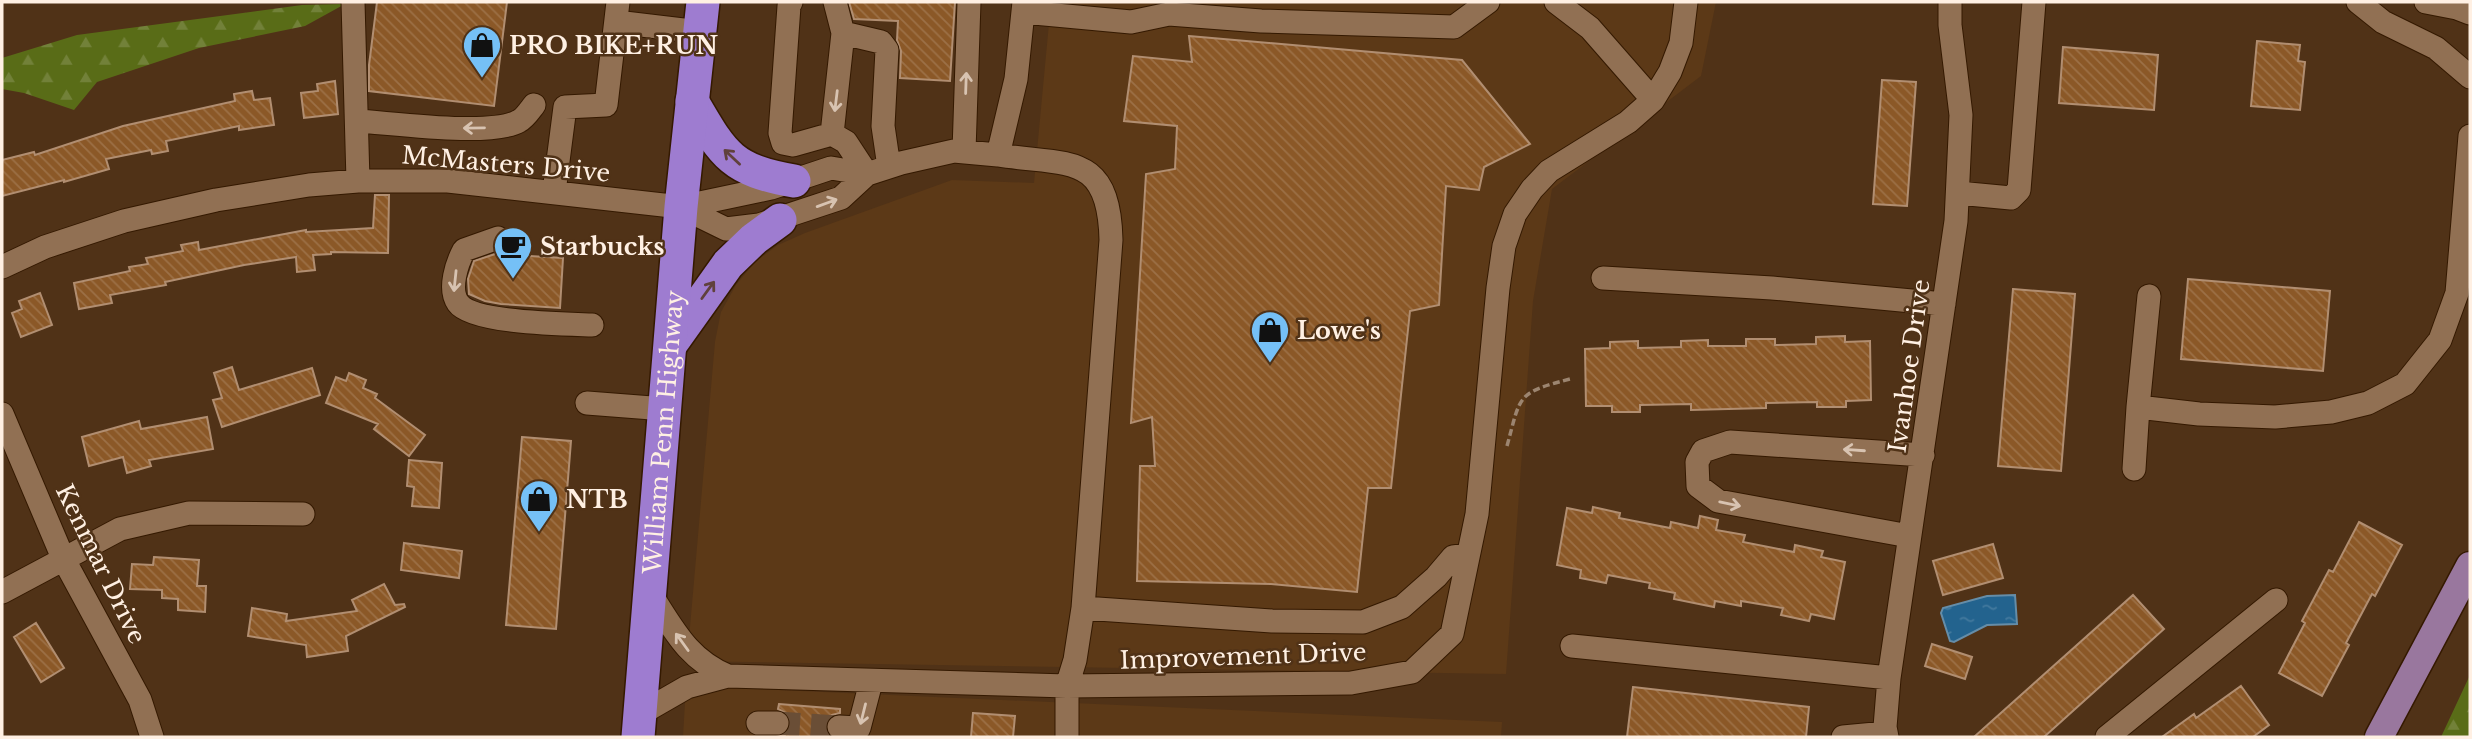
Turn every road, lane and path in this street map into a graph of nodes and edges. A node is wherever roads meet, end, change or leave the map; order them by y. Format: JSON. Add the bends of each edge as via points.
{"nodes":[{"id":1,"x":353,"y":2,"type":"edge"},
{"id":2,"x":791,"y":2,"type":"edge"},
{"id":3,"x":835,"y":2,"type":"edge"},
{"id":4,"x":969,"y":2,"type":"edge"},
{"id":5,"x":1488,"y":2,"type":"edge"},
{"id":6,"x":1556,"y":2,"type":"edge"},
{"id":7,"x":1686,"y":2,"type":"edge"},
{"id":8,"x":1950,"y":2,"type":"edge"},
{"id":9,"x":2034,"y":2,"type":"edge"},
{"id":10,"x":2358,"y":2,"type":"edge"},
{"id":11,"x":2426,"y":2,"type":"edge"},
{"id":12,"x":1023,"y":7,"type":"edge"},
{"id":13,"x":617,"y":12,"type":"edge"},
{"id":14,"x":2470,"y":13,"type":"edge"},
{"id":15,"x":701,"y":17,"type":"edge"},
{"id":16,"x":843,"y":33,"type":"junction"},
{"id":17,"x":2470,"y":77,"type":"edge"},
{"id":18,"x":1653,"y":100,"type":"junction"},
{"id":19,"x":692,"y":101,"type":"junction"},
{"id":20,"x":534,"y":105,"type":"dead end"},
{"id":21,"x":357,"y":121,"type":"junction"},
{"id":22,"x":832,"y":134,"type":"junction"},
{"id":23,"x":2470,"y":136,"type":"edge"},
{"id":24,"x":964,"y":151,"type":"junction"},
{"id":25,"x":998,"y":155,"type":"junction"},
{"id":26,"x":878,"y":170,"type":"junction"},
{"id":27,"x":358,"y":181,"type":"junction"},
{"id":28,"x":794,"y":181,"type":"junction"},
{"id":29,"x":554,"y":192,"type":"junction"},
{"id":30,"x":1958,"y":194,"type":"junction"},
{"id":31,"x":681,"y":206,"type":"junction"},
{"id":32,"x":780,"y":220,"type":"junction"},
{"id":33,"x":498,"y":238,"type":"dead end"},
{"id":34,"x":2,"y":267,"type":"edge"},
{"id":35,"x":1603,"y":278,"type":"dead end"},
{"id":36,"x":2464,"y":293,"type":"edge"},
{"id":37,"x":2149,"y":296,"type":"dead end"},
{"id":38,"x":1944,"y":304,"type":"junction"},
{"id":39,"x":592,"y":326,"type":"dead end"},
{"id":40,"x":670,"y":346,"type":"junction"},
{"id":41,"x":1570,"y":379,"type":"dead end"},
{"id":42,"x":587,"y":404,"type":"dead end"},
{"id":43,"x":2138,"y":407,"type":"junction"},
{"id":44,"x":664,"y":409,"type":"junction"},
{"id":45,"x":2,"y":414,"type":"edge"},
{"id":46,"x":1505,"y":451,"type":"dead end"},
{"id":47,"x":1923,"y":455,"type":"junction"},
{"id":48,"x":2134,"y":470,"type":"dead end"},
{"id":49,"x":303,"y":514,"type":"dead end"},
{"id":50,"x":1909,"y":536,"type":"junction"},
{"id":51,"x":1468,"y":555,"type":"junction"},
{"id":52,"x":64,"y":558,"type":"junction"},
{"id":53,"x":2470,"y":566,"type":"edge"},
{"id":54,"x":2,"y":592,"type":"edge"},
{"id":55,"x":650,"y":593,"type":"junction"},
{"id":56,"x":2276,"y":600,"type":"dead end"},
{"id":57,"x":1083,"y":608,"type":"junction"},
{"id":58,"x":1572,"y":646,"type":"dead end"},
{"id":59,"x":728,"y":676,"type":"junction"},
{"id":60,"x":1889,"y":678,"type":"junction"},
{"id":61,"x":871,"y":682,"type":"junction"},
{"id":62,"x":1067,"y":686,"type":"junction"},
{"id":63,"x":639,"y":726,"type":"edge"},
{"id":64,"x":839,"y":727,"type":"tunnel mouth"},
{"id":65,"x":1887,"y":735,"type":"edge"},
{"id":66,"x":152,"y":737,"type":"edge"},
{"id":67,"x":1067,"y":737,"type":"edge"},
{"id":68,"x":1843,"y":737,"type":"edge"},
{"id":69,"x":2107,"y":737,"type":"edge"},
{"id":70,"x":2379,"y":737,"type":"edge"}],
"edges":[{"from":1,"to":21,"type":"street"},
{"from":2,"to":22,"type":"street","via":[[782,143],[793,145]]},
{"from":3,"to":16,"type":"street"},
{"from":24,"to":4,"type":"street","one_way":true},
{"from":5,"to":12,"type":"street","via":[[1454,27],[1261,22],[1169,14],[1131,22]]},
{"from":6,"to":18,"type":"street","via":[[1590,28]]},
{"from":7,"to":18,"type":"street","name":"Improvement Drive","via":[[1681,43]]},
{"from":8,"to":30,"type":"street","name":"Ivanhoe Drive","via":[[1961,116]]},
{"from":9,"to":30,"type":"street","via":[[2019,190],[2011,198]]},
{"from":10,"to":17,"type":"street","via":[[2382,22],[2436,48]]},
{"from":11,"to":14,"type":"street"},
{"from":12,"to":25,"type":"street","via":[[1016,79]]},
{"from":13,"to":15,"type":"street"},
{"from":13,"to":29,"type":"street","via":[[606,105],[565,107]]},
{"from":15,"to":19,"type":"highway","name":"William Penn Highway"},
{"from":16,"to":22,"type":"street","one_way":true},
{"from":16,"to":26,"type":"street","via":[[881,42],[887,50]]},
{"from":18,"to":51,"type":"street","name":"Improvement Drive","via":[[1549,171],[1515,214],[1504,246],[1498,288]]},
{"from":28,"to":19,"type":"highway","one_way":true,"via":[[757,174],[737,163],[718,143]]},
{"from":19,"to":31,"type":"highway","name":"William Penn Highway"},
{"from":20,"to":21,"type":"street","one_way":true,"via":[[519,121],[494,127]]},
{"from":21,"to":27,"type":"street"},
{"from":22,"to":26,"type":"street"},
{"from":23,"to":36,"type":"street"},
{"from":24,"to":25,"type":"street"},
{"from":24,"to":26,"type":"street","via":[[942,152]]},
{"from":25,"to":57,"type":"street","via":[[1067,163],[1086,170],[1102,190],[1110,218]]},
{"from":26,"to":28,"type":"street","via":[[831,168]]},
{"from":32,"to":26,"type":"street","one_way":true,"via":[[841,198]]},
{"from":27,"to":29,"type":"street","name":"McMasters Drive","via":[[448,181]]},
{"from":27,"to":34,"type":"street","name":"McMasters Drive","via":[[262,191],[168,210],[83,234]]},
{"from":28,"to":31,"type":"street"},
{"from":29,"to":31,"type":"street","name":"McMasters Drive"},
{"from":30,"to":38,"type":"street","name":"Ivanhoe Drive"},
{"from":31,"to":32,"type":"street","via":[[726,229]]},
{"from":31,"to":40,"type":"highway","name":"William Penn Highway"},
{"from":40,"to":32,"type":"highway","one_way":true,"via":[[728,264]]},
{"from":33,"to":39,"type":"street","one_way":true,"via":[[464,250],[457,263],[454,293],[458,303],[468,311],[494,318]]},
{"from":35,"to":38,"type":"street"},
{"from":36,"to":43,"type":"street","via":[[2440,340],[2404,384],[2368,403],[2275,417]]},
{"from":37,"to":43,"type":"street"},
{"from":38,"to":47,"type":"street","name":"Ivanhoe Drive"},
{"from":40,"to":44,"type":"highway","name":"William Penn Highway"},
{"from":41,"to":46,"type":"path","via":[[1537,387],[1520,400]]},
{"from":42,"to":44,"type":"street"},
{"from":43,"to":48,"type":"street"},
{"from":44,"to":55,"type":"highway","name":"William Penn Highway"},
{"from":45,"to":52,"type":"street","name":"Kenmar Drive"},
{"from":47,"to":50,"type":"street","name":"Ivanhoe Drive"},
{"from":47,"to":50,"type":"street","one_way":true,"via":[[1730,442],[1703,451],[1697,463],[1698,486],[1718,501]]},
{"from":49,"to":52,"type":"street","via":[[189,513],[120,529]]},
{"from":50,"to":60,"type":"street","name":"Ivanhoe Drive"},
{"from":51,"to":57,"type":"street","via":[[1452,557],[1402,607],[1363,622],[1272,621]]},
{"from":51,"to":62,"type":"street","name":"Improvement Drive","via":[[1452,634],[1412,672],[1351,683]]},
{"from":52,"to":54,"type":"street"},
{"from":52,"to":66,"type":"street","name":"Kenmar Drive","via":[[140,700]]},
{"from":53,"to":70,"type":"main road"},
{"from":59,"to":55,"type":"street","one_way":true,"via":[[688,651]]},
{"from":55,"to":63,"type":"highway","name":"William Penn Highway"},
{"from":56,"to":69,"type":"street"},
{"from":57,"to":62,"type":"street"},
{"from":58,"to":60,"type":"street"},
{"from":59,"to":61,"type":"street","name":"Improvement Drive"},
{"from":59,"to":63,"type":"street","via":[[687,687]]},
{"from":60,"to":65,"type":"street","name":"Ivanhoe Drive"},
{"from":61,"to":62,"type":"street","name":"Improvement Drive"},
{"from":61,"to":64,"type":"street","one_way":true,"via":[[859,727]]},
{"from":62,"to":67,"type":"street"},
{"from":65,"to":68,"type":"street"}]}
